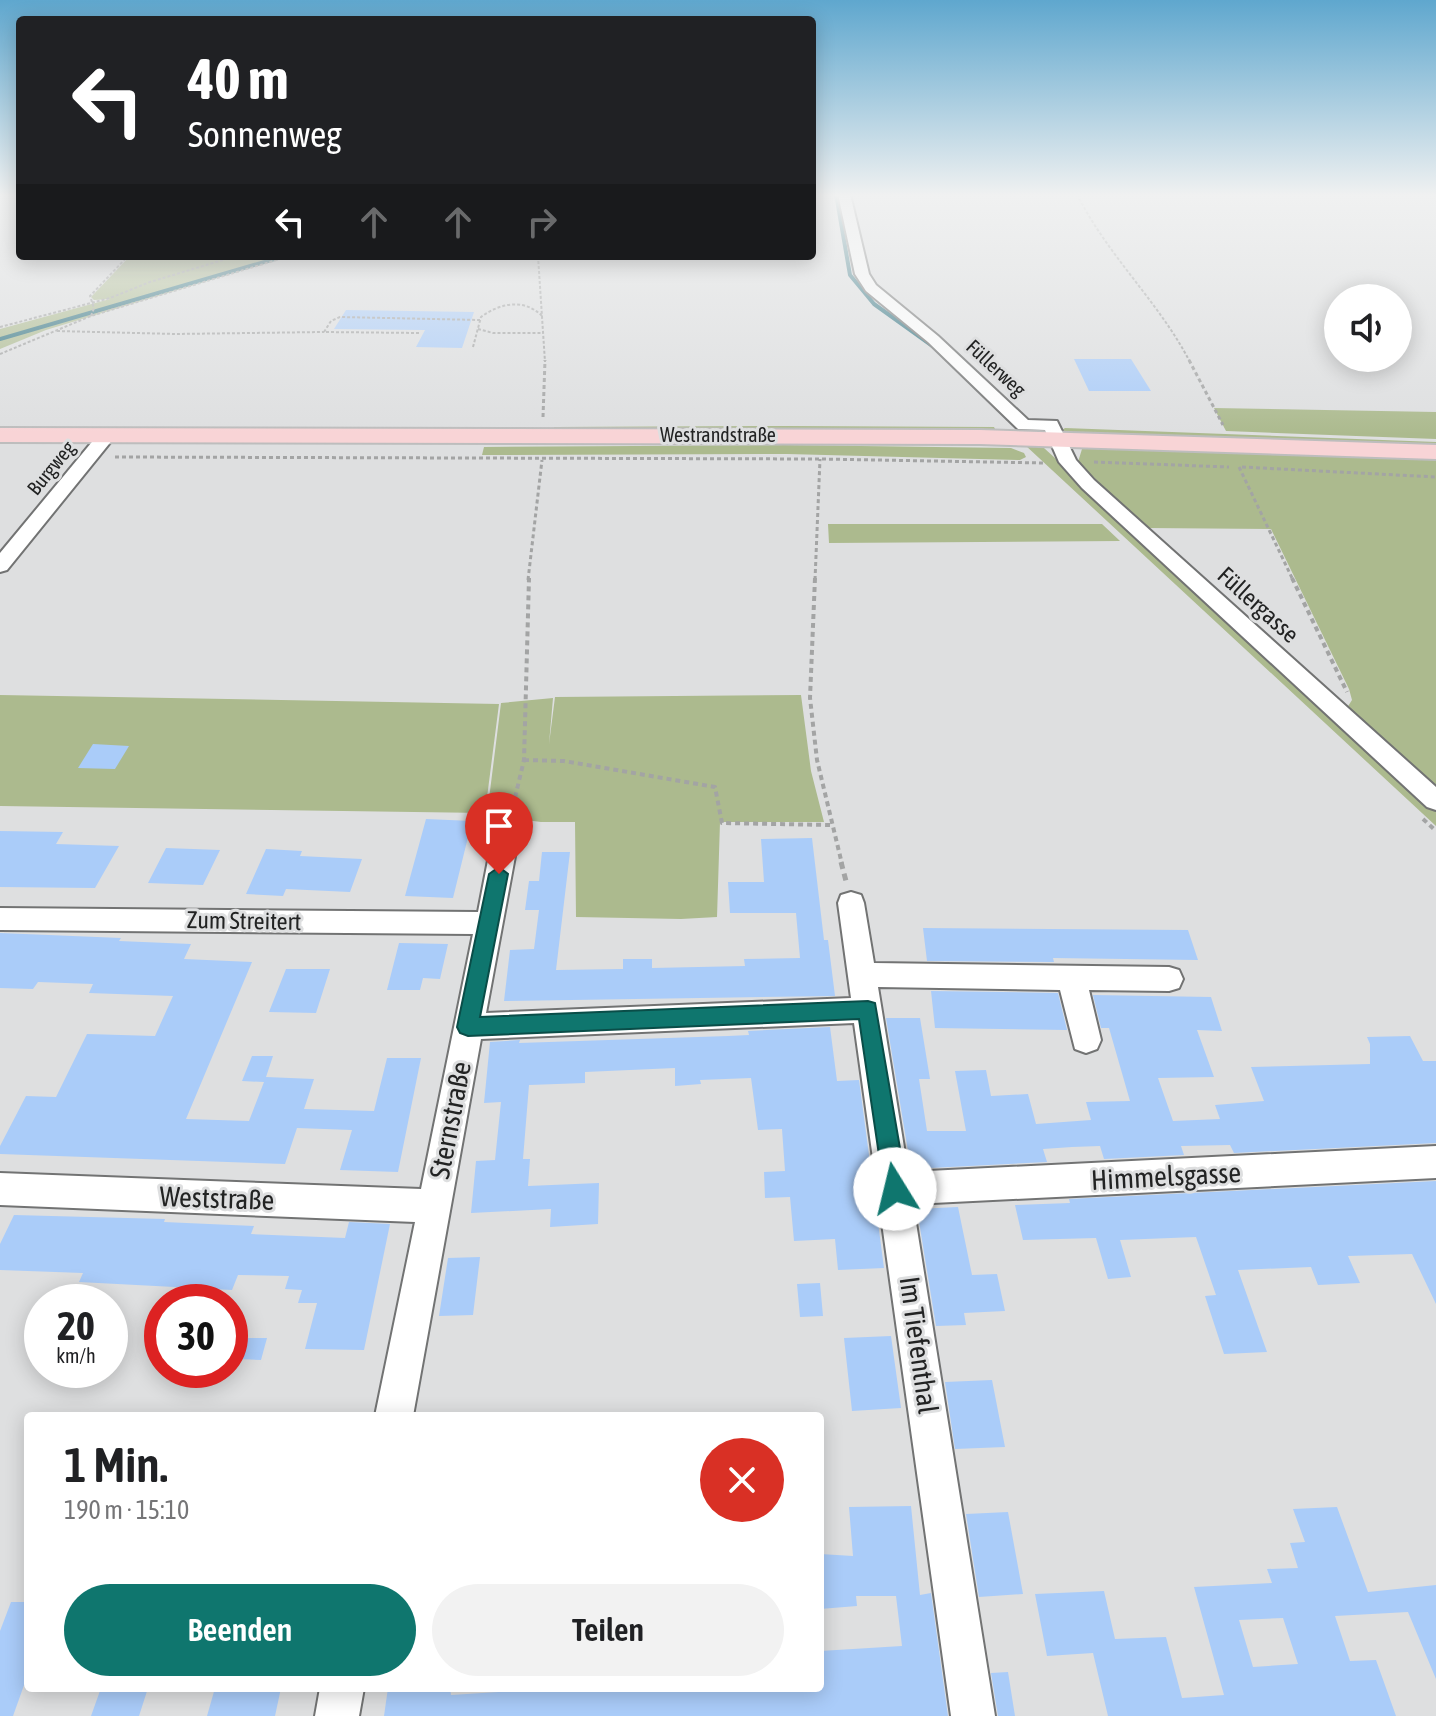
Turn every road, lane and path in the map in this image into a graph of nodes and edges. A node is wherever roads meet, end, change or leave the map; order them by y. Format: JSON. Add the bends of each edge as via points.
{"nodes":[{"id":1,"x":111,"y":274,"type":"edge"},
{"id":2,"x":179,"y":274,"type":"edge"},
{"id":3,"x":229,"y":274,"type":"edge"},
{"id":4,"x":539,"y":274,"type":"edge"},
{"id":5,"x":862,"y":274,"type":"edge"},
{"id":6,"x":1130,"y":274,"type":"edge"},
{"id":7,"x":92,"y":302,"type":"junction"},
{"id":8,"x":92,"y":315,"type":"junction"},
{"id":9,"x":543,"y":318,"type":"junction"},
{"id":10,"x":480,"y":320,"type":"junction"},
{"id":11,"x":0,"y":327,"type":"edge"},
{"id":12,"x":478,"y":329,"type":"junction"},
{"id":13,"x":54,"y":331,"type":"junction"},
{"id":14,"x":324,"y":332,"type":"junction"},
{"id":15,"x":419,"y":333,"type":"dead end"},
{"id":16,"x":544,"y":333,"type":"junction"},
{"id":17,"x":473,"y":347,"type":"dead end"},
{"id":18,"x":0,"y":354,"type":"edge"},
{"id":19,"x":541,"y":431,"type":"junction"},
{"id":20,"x":1226,"y":431,"type":"dead end"},
{"id":21,"x":0,"y":435,"type":"edge"},
{"id":22,"x":107,"y":435,"type":"junction"},
{"id":23,"x":1058,"y":438,"type":"junction"},
{"id":24,"x":1436,"y":452,"type":"edge"},
{"id":25,"x":88,"y":457,"type":"junction"},
{"id":26,"x":820,"y":459,"type":"junction"},
{"id":27,"x":542,"y":460,"type":"junction"},
{"id":28,"x":1068,"y":462,"type":"junction"},
{"id":29,"x":1239,"y":467,"type":"junction"},
{"id":30,"x":1436,"y":477,"type":"edge"},
{"id":31,"x":0,"y":566,"type":"edge"},
{"id":32,"x":1333,"y":707,"type":"junction"},
{"id":33,"x":524,"y":760,"type":"junction"},
{"id":34,"x":1436,"y":801,"type":"edge"},
{"id":35,"x":508,"y":824,"type":"joint"},
{"id":36,"x":830,"y":825,"type":"junction"},
{"id":37,"x":851,"y":903,"type":"joint"},
{"id":38,"x":0,"y":919,"type":"edge"},
{"id":39,"x":489,"y":923,"type":"junction"},
{"id":40,"x":1071,"y":977,"type":"junction"},
{"id":41,"x":1169,"y":979,"type":"dead end"},
{"id":42,"x":865,"y":992,"type":"junction"},
{"id":43,"x":468,"y":1027,"type":"junction"},
{"id":44,"x":1086,"y":1040,"type":"dead end"},
{"id":45,"x":1436,"y":1162,"type":"edge"},
{"id":46,"x":0,"y":1189,"type":"edge"},
{"id":47,"x":895,"y":1189,"type":"junction"},
{"id":48,"x":434,"y":1206,"type":"junction"},
{"id":49,"x":395,"y":1412,"type":"edge"},
{"id":50,"x":341,"y":1692,"type":"edge"},
{"id":51,"x":337,"y":1716,"type":"edge"},
{"id":52,"x":973,"y":1716,"type":"edge"}],
"edges":[{"from":1,"to":7,"type":"path","via":[[90,296]]},
{"from":2,"to":7,"type":"path"},
{"from":3,"to":8,"type":"path"},
{"from":4,"to":9,"type":"path"},
{"from":5,"to":23,"type":"street","name":"Füllerweg","via":[[871,288],[1024,425],[1051,425]]},
{"from":6,"to":20,"type":"path","via":[[1176,335]]},
{"from":7,"to":8,"type":"path"},
{"from":7,"to":11,"type":"path"},
{"from":8,"to":13,"type":"path"},
{"from":9,"to":10,"type":"path","via":[[529,306],[503,305]]},
{"from":9,"to":16,"type":"path"},
{"from":10,"to":12,"type":"path"},
{"from":10,"to":14,"type":"path","via":[[340,317]]},
{"from":12,"to":16,"type":"path"},
{"from":12,"to":17,"type":"path"},
{"from":13,"to":14,"type":"path"},
{"from":13,"to":18,"type":"path"},
{"from":14,"to":15,"type":"path"},
{"from":16,"to":19,"type":"path"},
{"from":19,"to":22,"type":"main road","name":"Westrandstraße"},
{"from":19,"to":23,"type":"main road","name":"Westrandstraße"},
{"from":21,"to":22,"type":"main road","name":"Westrandstraße"},
{"from":22,"to":25,"type":"street","name":"Burgweg"},
{"from":23,"to":24,"type":"main road","name":"Westrandstraße"},
{"from":23,"to":28,"type":"street","name":"Füllergasse"},
{"from":25,"to":27,"type":"path"},
{"from":25,"to":31,"type":"street","name":"Burgweg"},
{"from":26,"to":27,"type":"path"},
{"from":26,"to":28,"type":"path"},
{"from":26,"to":36,"type":"path","via":[[810,698]]},
{"from":27,"to":33,"type":"path","via":[[529,560]]},
{"from":28,"to":29,"type":"path"},
{"from":28,"to":32,"type":"street","name":"Füllergasse"},
{"from":29,"to":30,"type":"path"},
{"from":29,"to":32,"type":"path","via":[[1347,688],[1347,698]]},
{"from":32,"to":34,"type":"street","name":"Füllergasse"},
{"from":33,"to":35,"type":"path"},
{"from":33,"to":36,"type":"path","via":[[564,761],[715,787],[722,823]]},
{"from":35,"to":39,"type":"street","name":"Sternstraße"},
{"from":36,"to":37,"type":"path"},
{"from":37,"to":42,"type":"street","name":"Im Tiefenthal"},
{"from":38,"to":39,"type":"street","name":"Zum Streitert"},
{"from":39,"to":43,"type":"street","name":"Sternstraße"},
{"from":40,"to":41,"type":"street"},
{"from":40,"to":42,"type":"street"},
{"from":40,"to":44,"type":"street"},
{"from":42,"to":43,"type":"street"},
{"from":42,"to":47,"type":"street","name":"Im Tiefenthal"},
{"from":43,"to":48,"type":"street","name":"Sternstraße"},
{"from":45,"to":47,"type":"street","name":"Himmelsgasse"},
{"from":46,"to":48,"type":"street","name":"Weststraße"},
{"from":47,"to":52,"type":"street","name":"Im Tiefenthal"},
{"from":48,"to":49,"type":"street","name":"Sternstraße"},
{"from":50,"to":51,"type":"street"}]}
